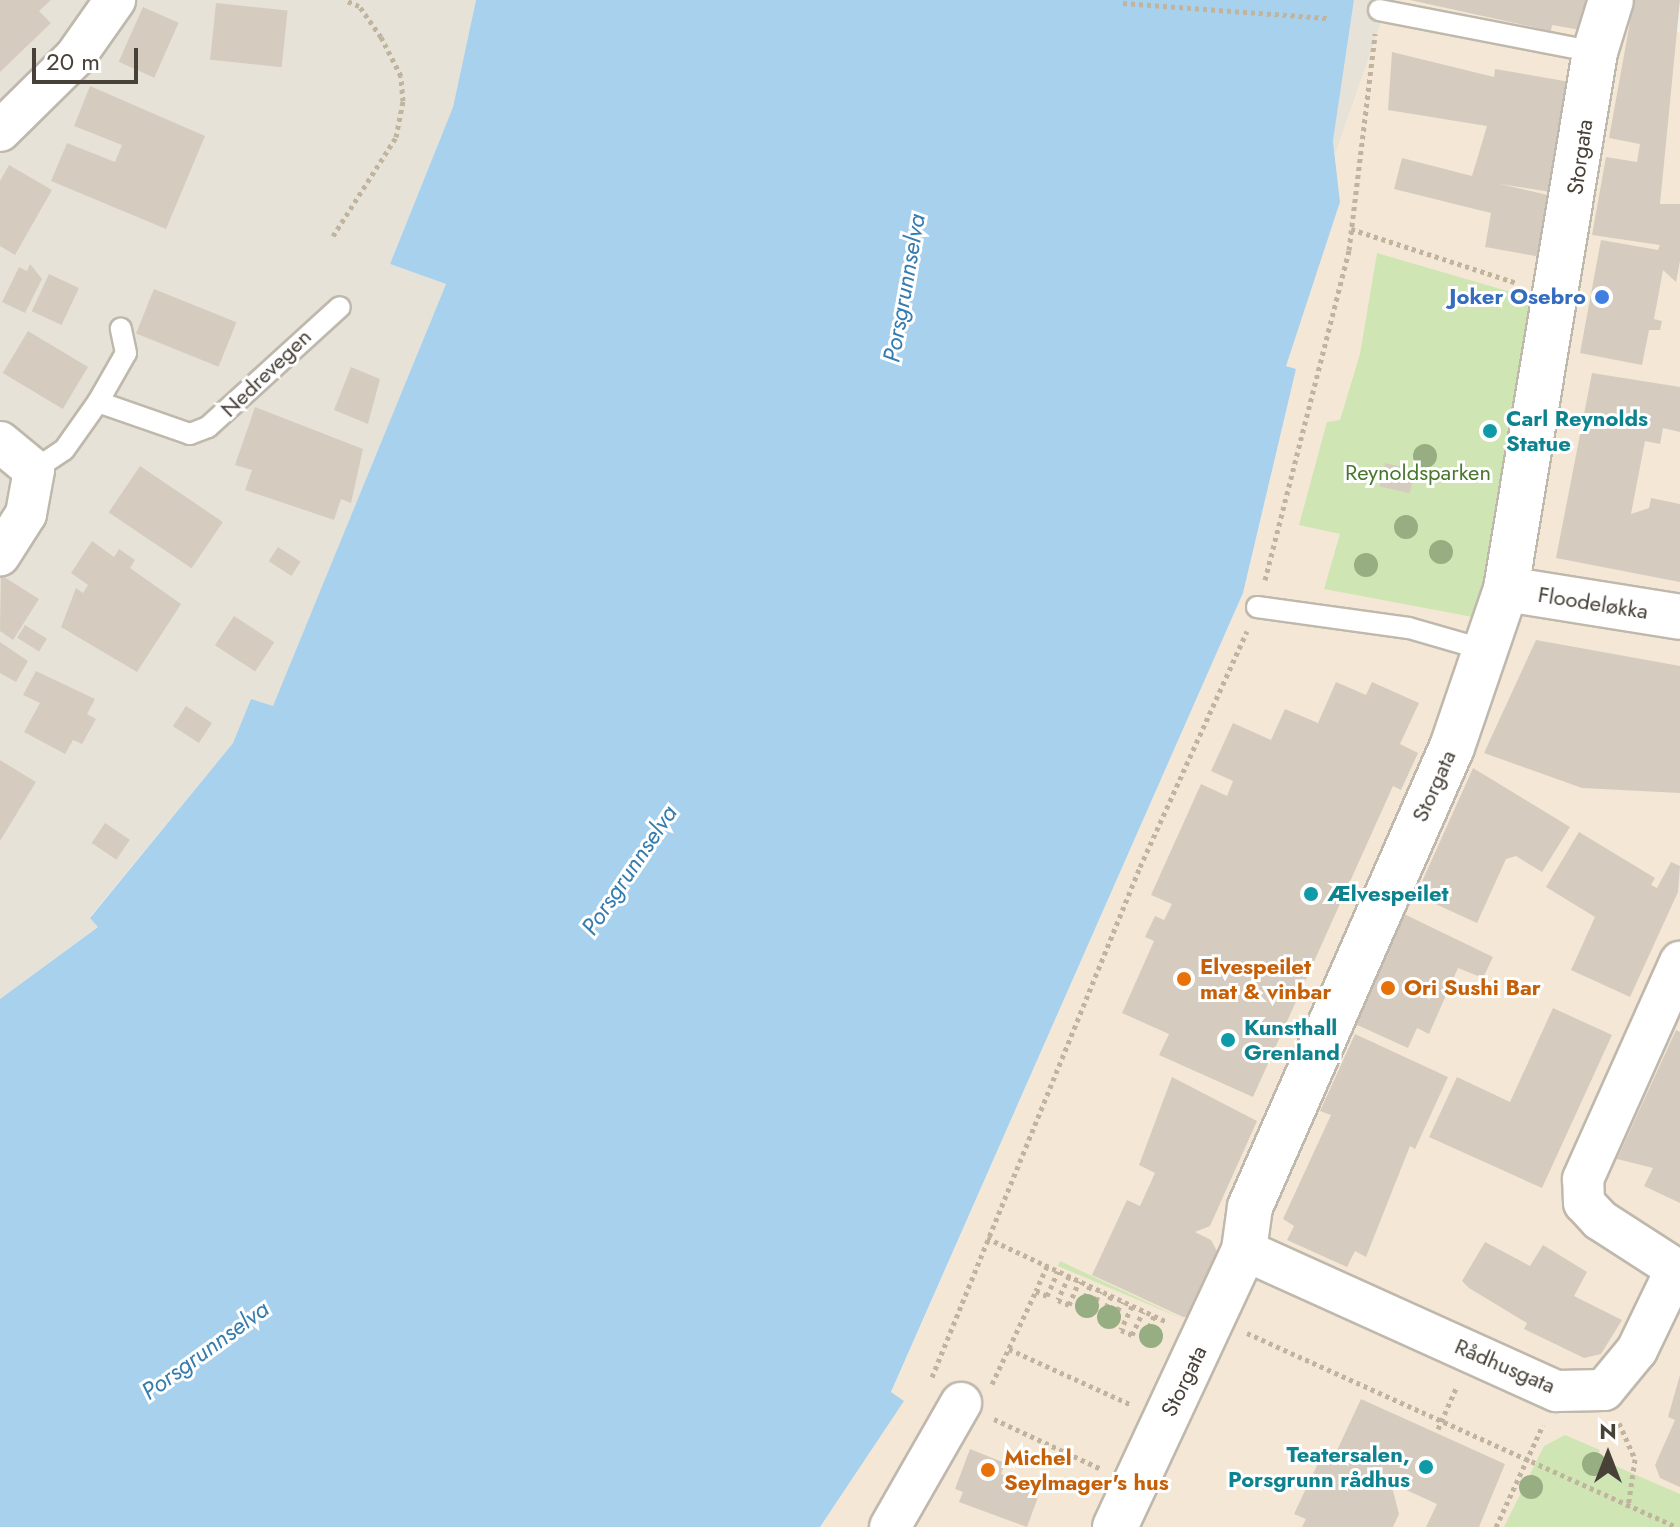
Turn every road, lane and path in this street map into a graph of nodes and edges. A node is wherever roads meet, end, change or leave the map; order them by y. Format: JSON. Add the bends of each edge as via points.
{"nodes":[{"id":1,"x":115,"y":0,"type":"edge"},
{"id":2,"x":345,"y":0,"type":"edge"},
{"id":3,"x":1611,"y":0,"type":"edge"},
{"id":4,"x":1123,"y":3,"type":"dead end"},
{"id":5,"x":1379,"y":10,"type":"joint"},
{"id":6,"x":1329,"y":18,"type":"dead end"},
{"id":7,"x":1595,"y":52,"type":"junction"},
{"id":8,"x":0,"y":131,"type":"edge"},
{"id":9,"x":1351,"y":229,"type":"junction"},
{"id":10,"x":333,"y":236,"type":"dead end"},
{"id":11,"x":1560,"y":297,"type":"junction"},
{"id":12,"x":340,"y":307,"type":"dead end"},
{"id":13,"x":121,"y":329,"type":"dead end"},
{"id":14,"x":98,"y":402,"type":"junction"},
{"id":15,"x":0,"y":442,"type":"edge"},
{"id":16,"x":34,"y":470,"type":"junction"},
{"id":17,"x":0,"y":555,"type":"edge"},
{"id":18,"x":1506,"y":589,"type":"junction"},
{"id":19,"x":1257,"y":607,"type":"junction"},
{"id":20,"x":1680,"y":617,"type":"edge"},
{"id":21,"x":1485,"y":650,"type":"junction"},
{"id":22,"x":1680,"y":962,"type":"edge"},
{"id":23,"x":987,"y":1238,"type":"junction"},
{"id":24,"x":1244,"y":1250,"type":"junction"},
{"id":25,"x":1047,"y":1266,"type":"junction"},
{"id":26,"x":1678,"y":1269,"type":"edge"},
{"id":27,"x":1058,"y":1271,"type":"junction"},
{"id":28,"x":1069,"y":1276,"type":"junction"},
{"id":29,"x":1079,"y":1281,"type":"junction"},
{"id":30,"x":1090,"y":1286,"type":"junction"},
{"id":31,"x":1036,"y":1291,"type":"junction"},
{"id":32,"x":1100,"y":1291,"type":"junction"},
{"id":33,"x":1111,"y":1296,"type":"junction"},
{"id":34,"x":1122,"y":1301,"type":"junction"},
{"id":35,"x":1132,"y":1306,"type":"junction"},
{"id":36,"x":1143,"y":1311,"type":"junction"},
{"id":37,"x":1154,"y":1316,"type":"junction"},
{"id":38,"x":1214,"y":1318,"type":"junction"},
{"id":39,"x":1009,"y":1349,"type":"junction"},
{"id":40,"x":1472,"y":1353,"type":"junction"},
{"id":41,"x":1604,"y":1390,"type":"junction"},
{"id":42,"x":1557,"y":1391,"type":"junction"},
{"id":43,"x":967,"y":1402,"type":"junction"},
{"id":44,"x":1126,"y":1402,"type":"dead end"},
{"id":45,"x":1442,"y":1422,"type":"junction"},
{"id":46,"x":1438,"y":1429,"type":"dead end"},
{"id":47,"x":1527,"y":1460,"type":"junction"},
{"id":48,"x":1096,"y":1467,"type":"dead end"},
{"id":49,"x":1628,"y":1507,"type":"junction"},
{"id":50,"x":890,"y":1527,"type":"edge"},
{"id":51,"x":1115,"y":1527,"type":"edge"},
{"id":52,"x":1496,"y":1527,"type":"edge"},
{"id":53,"x":1676,"y":1527,"type":"edge"}],
"edges":[{"from":1,"to":8,"type":"street","via":[[75,57]]},
{"from":2,"to":10,"type":"path","via":[[381,37],[401,76],[403,101],[396,137]]},
{"from":3,"to":7,"type":"street","name":"Storgata"},
{"from":4,"to":6,"type":"path"},
{"from":5,"to":7,"type":"lane"},
{"from":5,"to":9,"type":"path"},
{"from":7,"to":11,"type":"street","name":"Storgata"},
{"from":9,"to":11,"type":"path"},
{"from":9,"to":19,"type":"path","via":[[1329,342]]},
{"from":11,"to":18,"type":"street","name":"Storgata"},
{"from":12,"to":14,"type":"lane","name":"Nedrevegen","via":[[208,427],[190,434]]},
{"from":13,"to":14,"type":"lane","via":[[126,353]]},
{"from":14,"to":16,"type":"lane","via":[[64,450]]},
{"from":15,"to":16,"type":"street"},
{"from":16,"to":17,"type":"street","via":[[26,514]]},
{"from":18,"to":20,"type":"street","name":"Floodeløkka"},
{"from":18,"to":21,"type":"street","name":"Storgata"},
{"from":19,"to":21,"type":"lane","via":[[1409,628]]},
{"from":19,"to":23,"type":"path"},
{"from":21,"to":24,"type":"street","name":"Storgata","via":[[1452,747],[1250,1207]]},
{"from":22,"to":26,"type":"street","via":[[1581,1192],[1600,1220]]},
{"from":23,"to":25,"type":"path"},
{"from":23,"to":43,"type":"path"},
{"from":24,"to":38,"type":"street","name":"Storgata"},
{"from":24,"to":40,"type":"street","name":"Rådhusgata"},
{"from":25,"to":27,"type":"path"},
{"from":25,"to":31,"type":"path"},
{"from":26,"to":41,"type":"street","via":[[1637,1350]]},
{"from":27,"to":28,"type":"path"},
{"from":27,"to":31,"type":"path","via":[[1047,1296]]},
{"from":28,"to":29,"type":"path"},
{"from":28,"to":29,"type":"path","via":[[1058,1300],[1069,1305]]},
{"from":29,"to":30,"type":"path"},
{"from":30,"to":32,"type":"path"},
{"from":30,"to":32,"type":"path","via":[[1079,1310],[1090,1315]]},
{"from":31,"to":39,"type":"path"},
{"from":32,"to":33,"type":"path"},
{"from":33,"to":34,"type":"path"},
{"from":33,"to":34,"type":"path","via":[[1101,1320],[1111,1325]]},
{"from":34,"to":35,"type":"path"},
{"from":35,"to":36,"type":"path"},
{"from":35,"to":36,"type":"path","via":[[1121,1330],[1132,1335]]},
{"from":36,"to":37,"type":"path"},
{"from":37,"to":37,"type":"path","via":[[1143,1340],[1154,1345],[1165,1321]]},
{"from":38,"to":45,"type":"path"},
{"from":38,"to":51,"type":"street","name":"Storgata"},
{"from":39,"to":43,"type":"path"},
{"from":39,"to":44,"type":"path"},
{"from":40,"to":42,"type":"street","name":"Rådhusgata"},
{"from":40,"to":45,"type":"path"},
{"from":41,"to":42,"type":"street","name":"Rådhusgata"},
{"from":41,"to":49,"type":"path","via":[[1635,1459]]},
{"from":42,"to":47,"type":"path"},
{"from":43,"to":48,"type":"path"},
{"from":43,"to":50,"type":"street"},
{"from":45,"to":46,"type":"path"},
{"from":45,"to":47,"type":"path"},
{"from":47,"to":49,"type":"path"},
{"from":47,"to":52,"type":"path"},
{"from":49,"to":53,"type":"path"}]}
